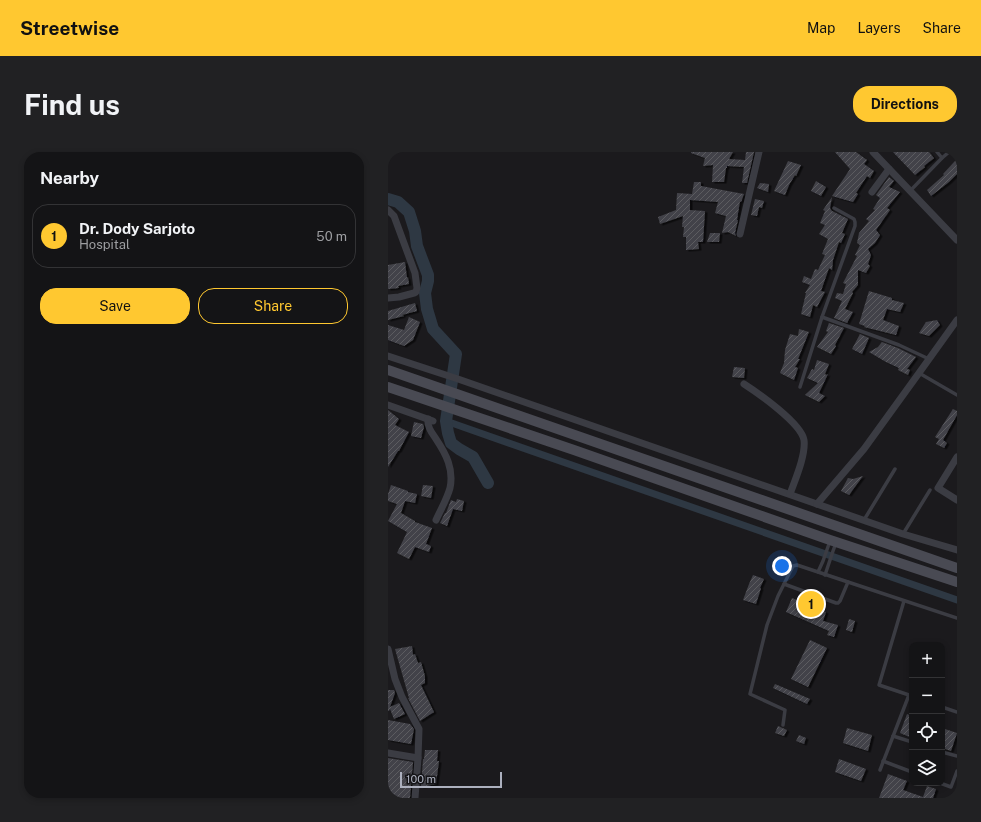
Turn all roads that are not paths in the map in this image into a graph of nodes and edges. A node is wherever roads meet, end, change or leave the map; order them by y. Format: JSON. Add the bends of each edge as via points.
{"nodes":[{"id":1,"x":759,"y":152,"type":"edge"},
{"id":2,"x":873,"y":152,"type":"edge"},
{"id":3,"x":937,"y":152,"type":"edge"},
{"id":4,"x":950,"y":152,"type":"edge"},
{"id":5,"x":942,"y":158,"type":"junction"},
{"id":6,"x":889,"y":169,"type":"junction"},
{"id":7,"x":910,"y":191,"type":"junction"},
{"id":8,"x":872,"y":192,"type":"dead end"},
{"id":9,"x":834,"y":208,"type":"dead end"},
{"id":10,"x":388,"y":210,"type":"edge"},
{"id":11,"x":740,"y":234,"type":"dead end"},
{"id":12,"x":956,"y":236,"type":"edge"},
{"id":13,"x":388,"y":298,"type":"edge"},
{"id":14,"x":822,"y":317,"type":"junction"},
{"id":15,"x":957,"y":320,"type":"edge"},
{"id":16,"x":388,"y":356,"type":"edge"},
{"id":17,"x":929,"y":360,"type":"junction"},
{"id":18,"x":388,"y":370,"type":"edge"},
{"id":19,"x":919,"y":373,"type":"junction"},
{"id":20,"x":744,"y":384,"type":"dead end"},
{"id":21,"x":388,"y":387,"type":"edge"},
{"id":22,"x":800,"y":387,"type":"dead end"},
{"id":23,"x":957,"y":395,"type":"edge"},
{"id":24,"x":388,"y":405,"type":"edge"},
{"id":25,"x":956,"y":460,"type":"edge"},
{"id":26,"x":894,"y":469,"type":"dead end"},
{"id":27,"x":930,"y":490,"type":"dead end"},
{"id":28,"x":790,"y":494,"type":"junction"},
{"id":29,"x":957,"y":500,"type":"edge"},
{"id":30,"x":817,"y":504,"type":"junction"},
{"id":31,"x":436,"y":520,"type":"dead end"},
{"id":32,"x":864,"y":520,"type":"junction"},
{"id":33,"x":903,"y":534,"type":"junction"},
{"id":34,"x":832,"y":545,"type":"junction"},
{"id":35,"x":957,"y":550,"type":"edge"},
{"id":36,"x":957,"y":568,"type":"edge"},
{"id":37,"x":818,"y":572,"type":"junction"},
{"id":38,"x":825,"y":575,"type":"junction"},
{"id":39,"x":848,"y":582,"type":"junction"},
{"id":40,"x":957,"y":582,"type":"edge"},
{"id":41,"x":784,"y":584,"type":"junction"},
{"id":42,"x":904,"y":601,"type":"junction"},
{"id":43,"x":957,"y":618,"type":"edge"},
{"id":44,"x":388,"y":649,"type":"edge"},
{"id":45,"x":909,"y":696,"type":"edge"},
{"id":46,"x":909,"y":698,"type":"edge"},
{"id":47,"x":945,"y":707,"type":"edge"},
{"id":48,"x":957,"y":712,"type":"edge"},
{"id":49,"x":783,"y":725,"type":"dead end"},
{"id":50,"x":893,"y":736,"type":"junction"},
{"id":51,"x":909,"y":741,"type":"edge"},
{"id":52,"x":388,"y":753,"type":"edge"},
{"id":53,"x":945,"y":753,"type":"edge"},
{"id":54,"x":957,"y":756,"type":"edge"},
{"id":55,"x":418,"y":758,"type":"junction"},
{"id":56,"x":883,"y":761,"type":"junction"},
{"id":57,"x":880,"y":770,"type":"dead end"},
{"id":58,"x":909,"y":771,"type":"edge"},
{"id":59,"x":957,"y":771,"type":"edge"},
{"id":60,"x":945,"y":785,"type":"edge"},
{"id":61,"x":414,"y":798,"type":"edge"}],
"edges":[{"from":1,"to":11,"type":"street"},
{"from":2,"to":6,"type":"street"},
{"from":3,"to":5,"type":"lane"},
{"from":4,"to":5,"type":"lane"},
{"from":5,"to":7,"type":"lane"},
{"from":6,"to":7,"type":"street"},
{"from":6,"to":8,"type":"street"},
{"from":7,"to":12,"type":"street"},
{"from":9,"to":14,"type":"lane","via":[[854,219],[855,226]]},
{"from":10,"to":13,"type":"street","via":[[394,216],[415,273],[417,288],[414,293]]},
{"from":14,"to":17,"type":"lane","via":[[899,344]]},
{"from":14,"to":22,"type":"lane"},
{"from":15,"to":17,"type":"street"},
{"from":16,"to":28,"type":"street"},
{"from":17,"to":19,"type":"street"},
{"from":18,"to":36,"type":"main road"},
{"from":19,"to":23,"type":"lane"},
{"from":19,"to":30,"type":"street","via":[[864,449]]},
{"from":20,"to":28,"type":"street","via":[[796,426],[804,440],[804,451]]},
{"from":21,"to":34,"type":"main road","via":[[574,450]]},
{"from":24,"to":31,"type":"street","via":[[430,420],[429,428],[448,460],[450,488]]},
{"from":25,"to":29,"type":"street","via":[[938,488]]},
{"from":26,"to":32,"type":"lane"},
{"from":27,"to":33,"type":"lane"},
{"from":28,"to":30,"type":"street"},
{"from":30,"to":32,"type":"street"},
{"from":32,"to":33,"type":"street"},
{"from":33,"to":35,"type":"street"},
{"from":34,"to":37,"type":"lane"},
{"from":34,"to":38,"type":"lane"},
{"from":34,"to":40,"type":"main road"},
{"from":37,"to":38,"type":"lane"},
{"from":37,"to":41,"type":"lane","via":[[795,565]]},
{"from":38,"to":39,"type":"lane"},
{"from":39,"to":41,"type":"lane","via":[[840,601],[836,603]]},
{"from":39,"to":42,"type":"lane"},
{"from":41,"to":49,"type":"lane","via":[[767,626],[750,694],[784,710]]},
{"from":42,"to":43,"type":"lane"},
{"from":42,"to":45,"type":"lane","via":[[879,685]]},
{"from":44,"to":55,"type":"street","via":[[394,679],[418,729]]},
{"from":46,"to":50,"type":"lane"},
{"from":47,"to":48,"type":"lane"},
{"from":50,"to":51,"type":"lane"},
{"from":50,"to":56,"type":"lane"},
{"from":52,"to":55,"type":"street"},
{"from":53,"to":54,"type":"lane"},
{"from":55,"to":61,"type":"street"},
{"from":56,"to":57,"type":"lane"},
{"from":56,"to":58,"type":"lane"},
{"from":59,"to":60,"type":"lane","via":[[951,787]]}]}
